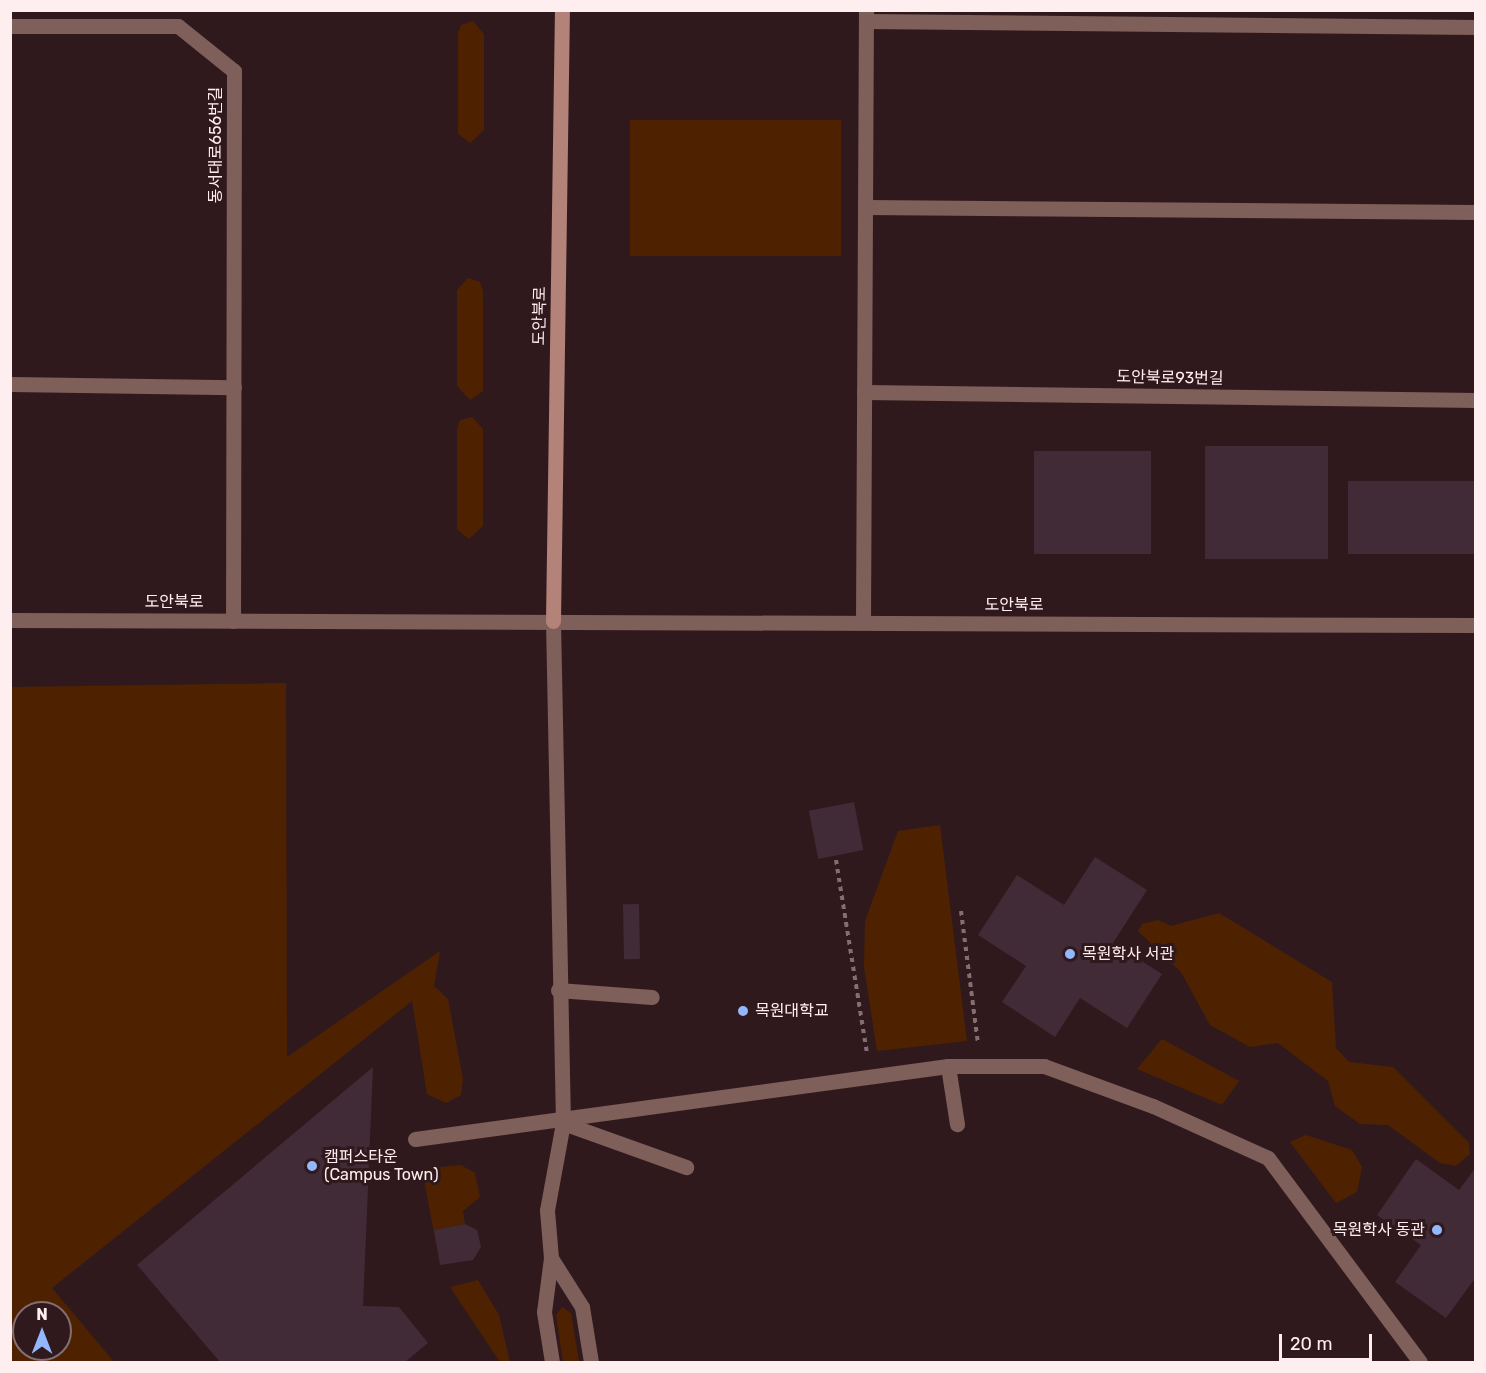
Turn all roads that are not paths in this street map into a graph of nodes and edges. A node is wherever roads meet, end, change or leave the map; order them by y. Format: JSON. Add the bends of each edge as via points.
{"nodes":[{"id":1,"x":562,"y":10,"type":"edge"},
{"id":2,"x":866,"y":16,"type":"edge"},
{"id":3,"x":10,"y":26,"type":"edge"},
{"id":4,"x":1476,"y":27,"type":"edge"},
{"id":5,"x":865,"y":207,"type":"junction"},
{"id":6,"x":1476,"y":212,"type":"edge"},
{"id":7,"x":10,"y":384,"type":"edge"},
{"id":8,"x":234,"y":387,"type":"junction"},
{"id":9,"x":864,"y":392,"type":"junction"},
{"id":10,"x":1476,"y":400,"type":"edge"},
{"id":11,"x":10,"y":620,"type":"edge"},
{"id":12,"x":233,"y":621,"type":"junction"},
{"id":13,"x":553,"y":621,"type":"junction"},
{"id":14,"x":863,"y":622,"type":"junction"},
{"id":15,"x":1476,"y":625,"type":"edge"},
{"id":16,"x":558,"y":990,"type":"junction"},
{"id":17,"x":652,"y":997,"type":"dead end"},
{"id":18,"x":948,"y":1066,"type":"junction"},
{"id":19,"x":563,"y":1123,"type":"junction"},
{"id":20,"x":957,"y":1124,"type":"dead end"},
{"id":21,"x":415,"y":1139,"type":"dead end"},
{"id":22,"x":686,"y":1167,"type":"dead end"},
{"id":23,"x":551,"y":1258,"type":"junction"},
{"id":24,"x":552,"y":1362,"type":"edge"},
{"id":25,"x":591,"y":1362,"type":"edge"},
{"id":26,"x":1420,"y":1362,"type":"edge"}],
"edges":[{"from":1,"to":13,"type":"street","name":"도안북로"},
{"from":2,"to":4,"type":"street"},
{"from":2,"to":5,"type":"street"},
{"from":3,"to":8,"type":"street","name":"동서대로656번길","via":[[178,26],[234,71]]},
{"from":5,"to":6,"type":"street"},
{"from":5,"to":9,"type":"street"},
{"from":7,"to":8,"type":"street"},
{"from":8,"to":12,"type":"street","name":"동서대로656번길"},
{"from":9,"to":10,"type":"street","name":"도안북로93번길"},
{"from":9,"to":14,"type":"street"},
{"from":11,"to":12,"type":"street","name":"도안북로"},
{"from":12,"to":13,"type":"street","name":"도안북로"},
{"from":13,"to":14,"type":"street","name":"도안북로"},
{"from":13,"to":16,"type":"street"},
{"from":14,"to":15,"type":"street","name":"도안북로"},
{"from":16,"to":17,"type":"street"},
{"from":16,"to":19,"type":"street"},
{"from":18,"to":19,"type":"street"},
{"from":18,"to":20,"type":"street"},
{"from":18,"to":26,"type":"street","via":[[1044,1066],[1256,1149],[1348,1259]]},
{"from":19,"to":21,"type":"street"},
{"from":19,"to":22,"type":"street"},
{"from":19,"to":23,"type":"street","via":[[547,1210]]},
{"from":23,"to":24,"type":"street","via":[[544,1311]]},
{"from":23,"to":25,"type":"street","via":[[582,1307]]}]}
